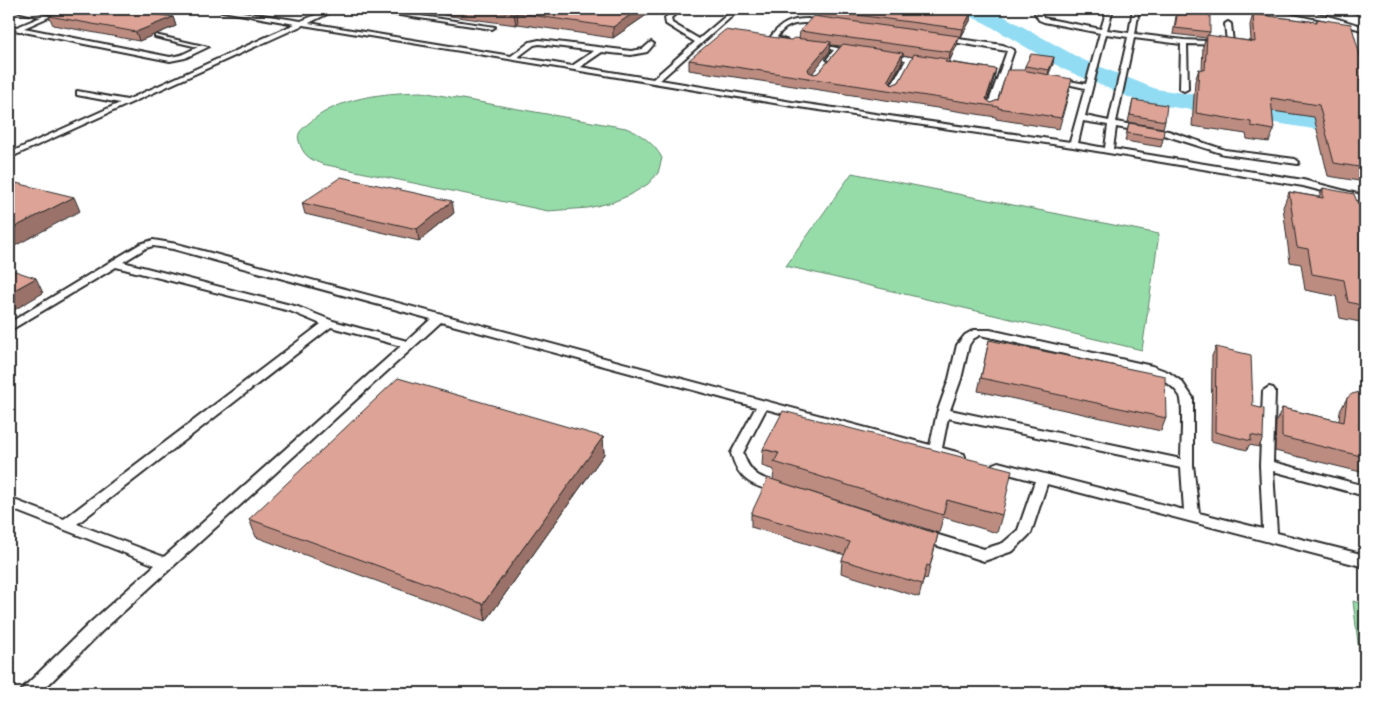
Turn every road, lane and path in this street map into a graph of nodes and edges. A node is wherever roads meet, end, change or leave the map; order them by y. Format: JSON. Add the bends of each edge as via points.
{"nodes":[{"id":1,"x":12,"y":9,"type":"edge"},
{"id":2,"x":214,"y":9,"type":"edge"},
{"id":3,"x":334,"y":9,"type":"edge"},
{"id":4,"x":362,"y":9,"type":"edge"},
{"id":5,"x":678,"y":9,"type":"edge"},
{"id":6,"x":737,"y":9,"type":"edge"},
{"id":7,"x":1039,"y":9,"type":"edge"},
{"id":8,"x":1110,"y":9,"type":"edge"},
{"id":9,"x":1136,"y":9,"type":"edge"},
{"id":10,"x":1278,"y":9,"type":"edge"},
{"id":11,"x":1349,"y":9,"type":"edge"},
{"id":12,"x":1365,"y":13,"type":"edge"},
{"id":13,"x":303,"y":24,"type":"junction"},
{"id":14,"x":832,"y":24,"type":"edge"},
{"id":15,"x":1228,"y":24,"type":"dead end"},
{"id":16,"x":9,"y":27,"type":"edge"},
{"id":17,"x":492,"y":27,"type":"edge"},
{"id":18,"x":18,"y":28,"type":"junction"},
{"id":19,"x":1365,"y":29,"type":"edge"},
{"id":20,"x":1105,"y":32,"type":"junction"},
{"id":21,"x":157,"y":36,"type":"edge"},
{"id":22,"x":1133,"y":36,"type":"junction"},
{"id":23,"x":936,"y":38,"type":"edge"},
{"id":24,"x":699,"y":42,"type":"junction"},
{"id":25,"x":1184,"y":42,"type":"junction"},
{"id":26,"x":790,"y":43,"type":"edge"},
{"id":27,"x":651,"y":44,"type":"dead end"},
{"id":28,"x":810,"y":45,"type":"edge"},
{"id":29,"x":601,"y":49,"type":"junction"},
{"id":30,"x":839,"y":49,"type":"junction"},
{"id":31,"x":848,"y":50,"type":"edge"},
{"id":32,"x":883,"y":55,"type":"edge"},
{"id":33,"x":513,"y":57,"type":"junction"},
{"id":34,"x":910,"y":59,"type":"junction"},
{"id":35,"x":937,"y":63,"type":"edge"},
{"id":36,"x":575,"y":67,"type":"junction"},
{"id":37,"x":824,"y":67,"type":"edge"},
{"id":38,"x":992,"y":71,"type":"edge"},
{"id":39,"x":1001,"y":72,"type":"junction"},
{"id":40,"x":1011,"y":74,"type":"edge"},
{"id":41,"x":1050,"y":80,"type":"edge"},
{"id":42,"x":655,"y":81,"type":"junction"},
{"id":43,"x":1090,"y":86,"type":"junction"},
{"id":44,"x":1184,"y":89,"type":"dead end"},
{"id":45,"x":892,"y":91,"type":"edge"},
{"id":46,"x":80,"y":93,"type":"dead end"},
{"id":47,"x":128,"y":102,"type":"junction"},
{"id":48,"x":990,"y":110,"type":"edge"},
{"id":49,"x":1080,"y":118,"type":"junction"},
{"id":50,"x":1111,"y":123,"type":"junction"},
{"id":51,"x":1073,"y":145,"type":"junction"},
{"id":52,"x":1109,"y":151,"type":"junction"},
{"id":53,"x":9,"y":156,"type":"edge"},
{"id":54,"x":1295,"y":162,"type":"dead end"},
{"id":55,"x":1365,"y":198,"type":"edge"},
{"id":56,"x":114,"y":263,"type":"junction"},
{"id":57,"x":439,"y":318,"type":"junction"},
{"id":58,"x":329,"y":323,"type":"junction"},
{"id":59,"x":9,"y":328,"type":"edge"},
{"id":60,"x":409,"y":345,"type":"junction"},
{"id":61,"x":1269,"y":391,"type":"dead end"},
{"id":62,"x":763,"y":404,"type":"junction"},
{"id":63,"x":943,"y":412,"type":"junction"},
{"id":64,"x":936,"y":450,"type":"junction"},
{"id":65,"x":971,"y":460,"type":"edge"},
{"id":66,"x":989,"y":465,"type":"edge"},
{"id":67,"x":1187,"y":465,"type":"junction"},
{"id":68,"x":1266,"y":465,"type":"junction"},
{"id":69,"x":1042,"y":479,"type":"junction"},
{"id":70,"x":788,"y":491,"type":"edge"},
{"id":71,"x":1365,"y":491,"type":"edge"},
{"id":72,"x":9,"y":502,"type":"edge"},
{"id":73,"x":1192,"y":517,"type":"junction"},
{"id":74,"x":66,"y":524,"type":"junction"},
{"id":75,"x":910,"y":530,"type":"edge"},
{"id":76,"x":1270,"y":537,"type":"junction"},
{"id":77,"x":1365,"y":561,"type":"edge"},
{"id":78,"x":166,"y":564,"type":"junction"},
{"id":79,"x":29,"y":693,"type":"edge"}],
"edges":[{"from":1,"to":18,"type":"lane","via":[[48,16]]},
{"from":2,"to":13,"type":"lane"},
{"from":3,"to":13,"type":"lane"},
{"from":4,"to":17,"type":"lane"},
{"from":5,"to":24,"type":"lane","via":[[668,18],[669,24]]},
{"from":6,"to":24,"type":"lane"},
{"from":7,"to":20,"type":"lane","via":[[1040,17],[1046,21]]},
{"from":8,"to":20,"type":"lane"},
{"from":9,"to":22,"type":"lane"},
{"from":10,"to":19,"type":"lane"},
{"from":11,"to":12,"type":"lane"},
{"from":13,"to":33,"type":"lane"},
{"from":13,"to":47,"type":"lane"},
{"from":14,"to":26,"type":"lane","via":[[803,20],[788,22],[773,38]]},
{"from":15,"to":25,"type":"lane","via":[[1229,44]]},
{"from":16,"to":18,"type":"lane"},
{"from":18,"to":21,"type":"lane","via":[[170,59],[205,47]]},
{"from":20,"to":22,"type":"lane"},
{"from":20,"to":43,"type":"lane"},
{"from":22,"to":25,"type":"lane"},
{"from":22,"to":50,"type":"lane"},
{"from":23,"to":39,"type":"lane","via":[[1008,49],[1011,52]]},
{"from":24,"to":42,"type":"lane"},
{"from":25,"to":44,"type":"lane"},
{"from":27,"to":29,"type":"lane","via":[[639,53]]},
{"from":28,"to":30,"type":"lane"},
{"from":29,"to":33,"type":"lane","via":[[539,42],[532,43]]},
{"from":29,"to":36,"type":"lane"},
{"from":30,"to":31,"type":"lane"},
{"from":30,"to":37,"type":"lane"},
{"from":32,"to":34,"type":"lane"},
{"from":33,"to":36,"type":"lane"},
{"from":34,"to":35,"type":"lane"},
{"from":34,"to":45,"type":"lane"},
{"from":36,"to":42,"type":"lane"},
{"from":38,"to":39,"type":"lane"},
{"from":39,"to":40,"type":"lane"},
{"from":39,"to":48,"type":"lane"},
{"from":41,"to":43,"type":"lane"},
{"from":42,"to":51,"type":"lane"},
{"from":43,"to":49,"type":"lane"},
{"from":46,"to":47,"type":"lane"},
{"from":47,"to":53,"type":"lane"},
{"from":49,"to":50,"type":"lane"},
{"from":49,"to":51,"type":"lane"},
{"from":50,"to":52,"type":"lane"},
{"from":50,"to":54,"type":"lane","via":[[1165,133],[1224,152]]},
{"from":51,"to":52,"type":"lane"},
{"from":52,"to":55,"type":"lane","via":[[1303,183]]},
{"from":56,"to":57,"type":"lane","via":[[143,246],[162,243]]},
{"from":56,"to":58,"type":"lane","via":[[294,309]]},
{"from":56,"to":59,"type":"lane"},
{"from":57,"to":60,"type":"lane"},
{"from":57,"to":62,"type":"lane"},
{"from":58,"to":60,"type":"lane"},
{"from":58,"to":74,"type":"lane"},
{"from":60,"to":78,"type":"lane"},
{"from":61,"to":68,"type":"lane"},
{"from":62,"to":64,"type":"lane"},
{"from":62,"to":70,"type":"lane","via":[[737,453],[741,467],[750,479]]},
{"from":63,"to":64,"type":"lane"},
{"from":63,"to":67,"type":"lane"},
{"from":63,"to":67,"type":"lane","via":[[963,345],[978,332],[990,333],[1164,375],[1178,385],[1187,398]]},
{"from":64,"to":65,"type":"lane"},
{"from":66,"to":69,"type":"lane"},
{"from":67,"to":73,"type":"lane"},
{"from":68,"to":71,"type":"lane"},
{"from":68,"to":76,"type":"lane"},
{"from":69,"to":73,"type":"lane"},
{"from":69,"to":75,"type":"lane","via":[[1024,533],[1008,547],[984,555]]},
{"from":72,"to":74,"type":"lane"},
{"from":73,"to":76,"type":"lane"},
{"from":74,"to":78,"type":"lane"},
{"from":76,"to":77,"type":"lane"},
{"from":78,"to":79,"type":"lane"}]}
